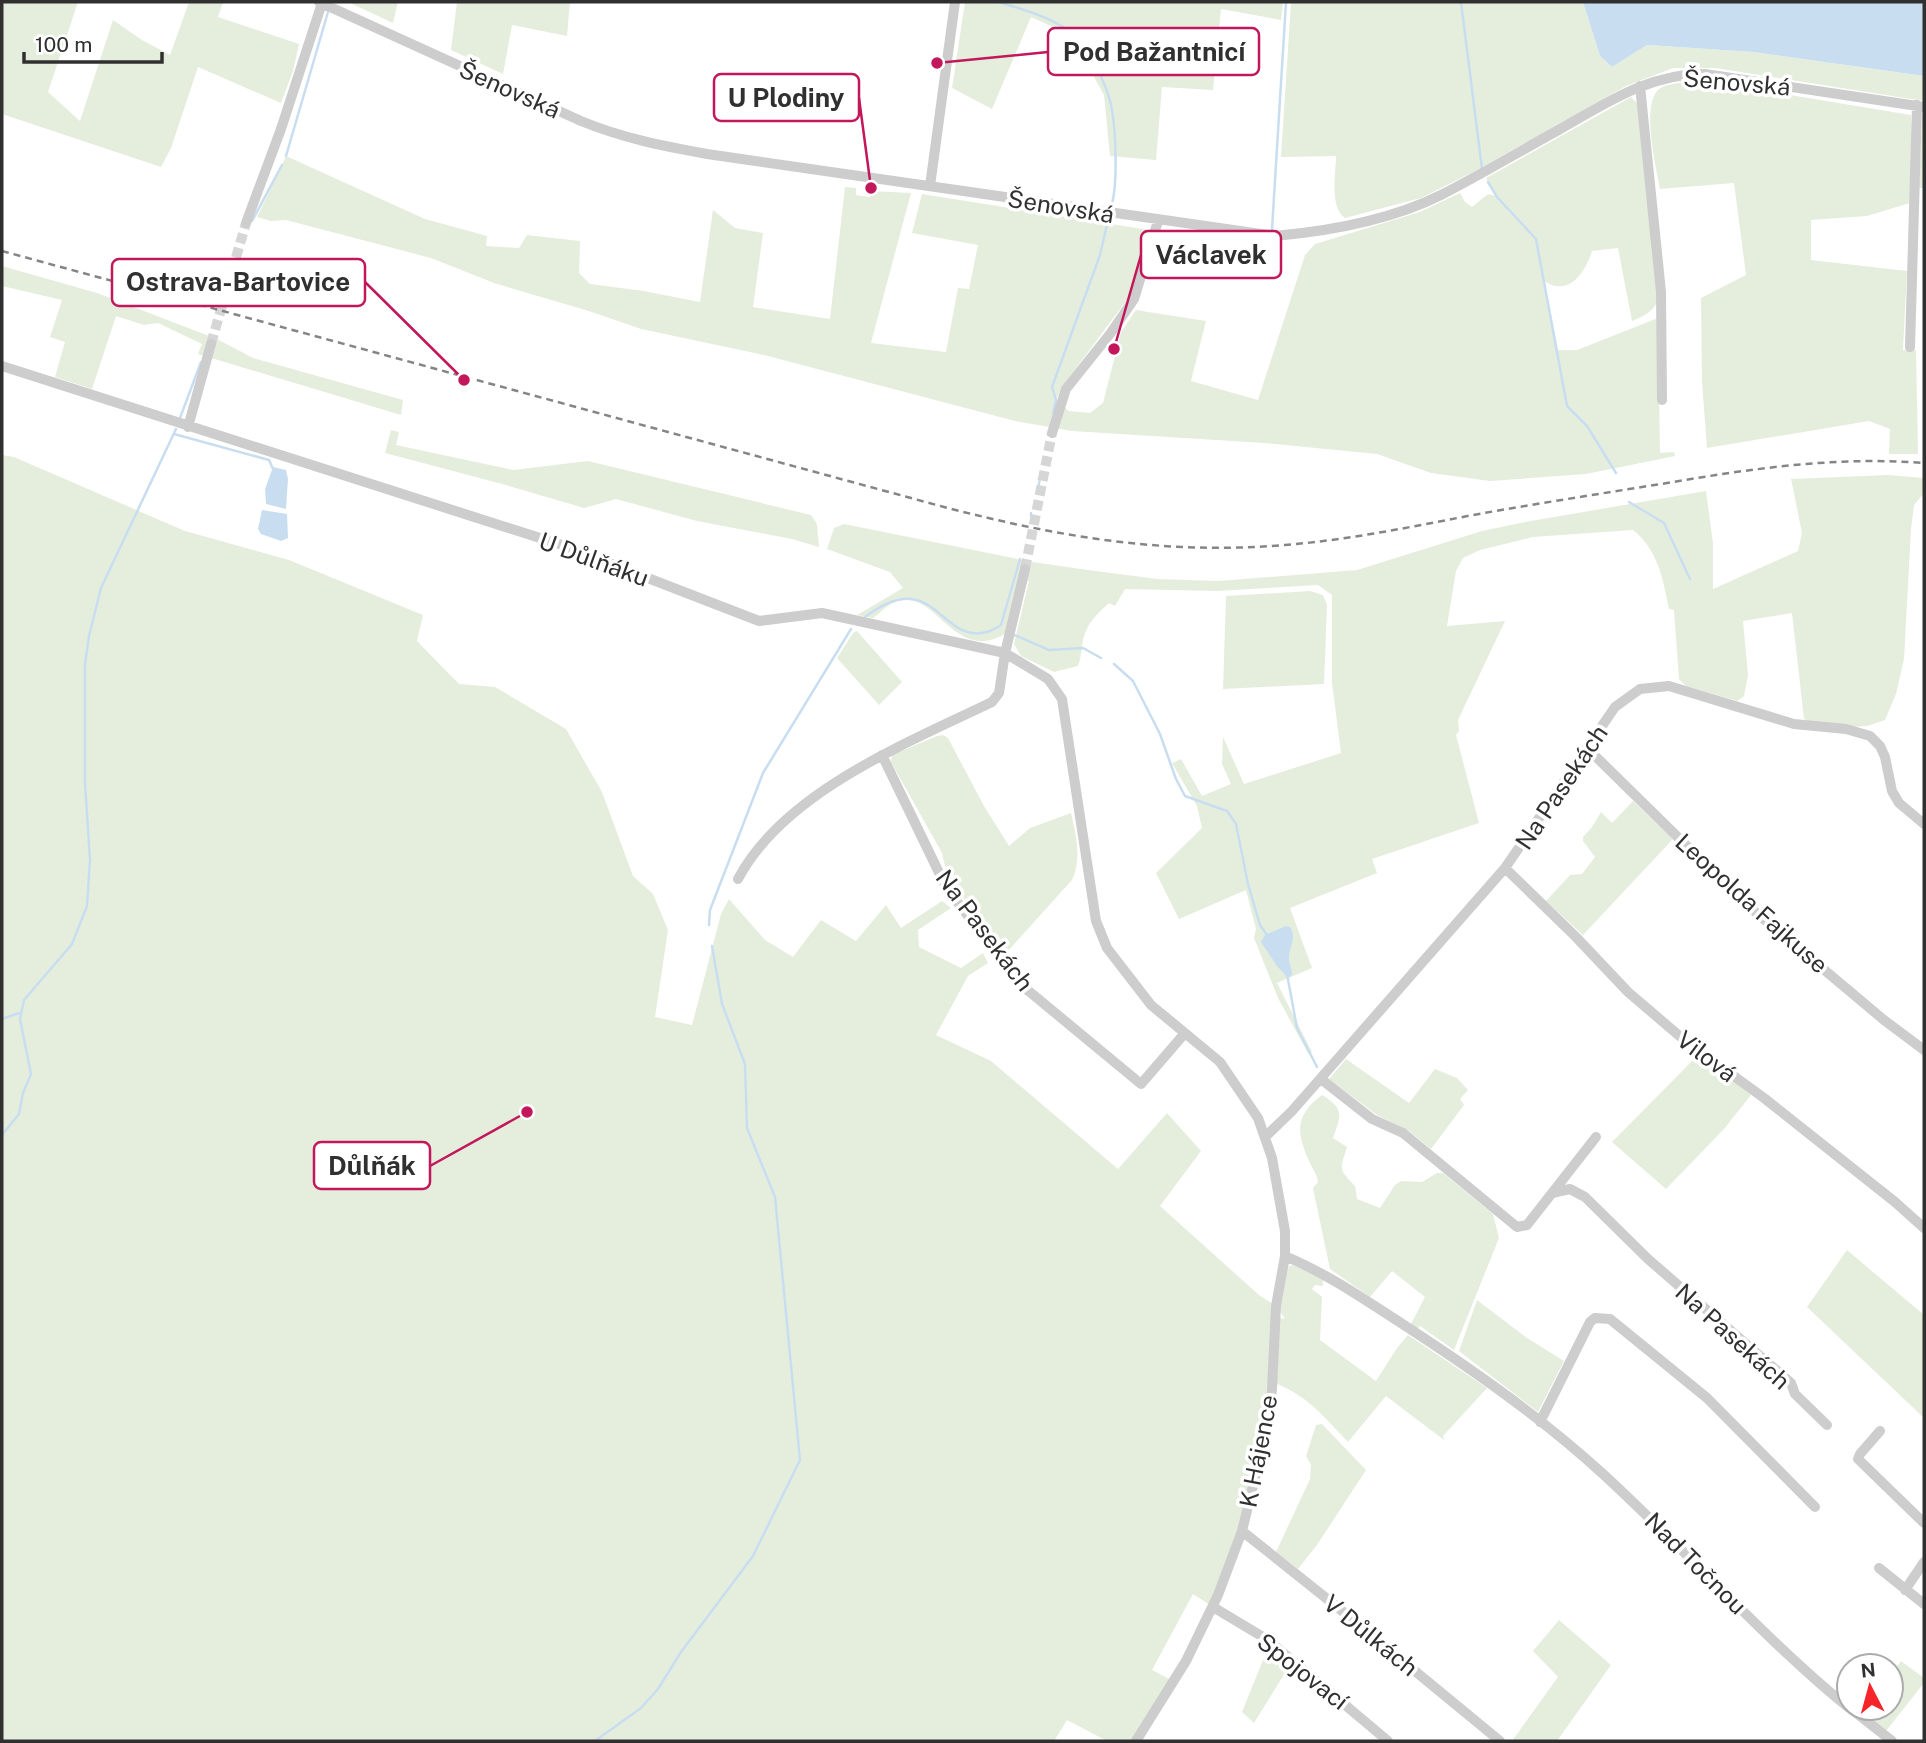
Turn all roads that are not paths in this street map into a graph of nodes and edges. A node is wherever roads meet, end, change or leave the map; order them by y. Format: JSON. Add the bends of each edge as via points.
{"nodes":[{"id":1,"x":321,"y":2,"type":"edge"},
{"id":2,"x":955,"y":2,"type":"edge"},
{"id":3,"x":1640,"y":86,"type":"junction"},
{"id":4,"x":1920,"y":106,"type":"edge"},
{"id":5,"x":930,"y":186,"type":"junction"},
{"id":6,"x":1158,"y":221,"type":"junction"},
{"id":7,"x":246,"y":223,"type":"tunnel mouth"},
{"id":8,"x":211,"y":345,"type":"tunnel mouth"},
{"id":9,"x":1910,"y":347,"type":"dead end"},
{"id":10,"x":2,"y":366,"type":"edge"},
{"id":11,"x":1662,"y":400,"type":"dead end"},
{"id":12,"x":188,"y":427,"type":"junction"},
{"id":13,"x":1052,"y":433,"type":"tunnel mouth"},
{"id":14,"x":1025,"y":569,"type":"tunnel mouth"},
{"id":15,"x":1005,"y":653,"type":"junction"},
{"id":16,"x":1587,"y":748,"type":"junction"},
{"id":17,"x":882,"y":755,"type":"junction"},
{"id":18,"x":1924,"y":824,"type":"edge"},
{"id":19,"x":1505,"y":868,"type":"junction"},
{"id":20,"x":738,"y":879,"type":"dead end"},
{"id":21,"x":1185,"y":1033,"type":"junction"},
{"id":22,"x":1924,"y":1050,"type":"edge"},
{"id":23,"x":1321,"y":1079,"type":"junction"},
{"id":24,"x":1265,"y":1137,"type":"junction"},
{"id":25,"x":1596,"y":1137,"type":"dead end"},
{"id":26,"x":1571,"y":1169,"type":"junction"},
{"id":27,"x":1577,"y":1192,"type":"junction"},
{"id":28,"x":1552,"y":1194,"type":"junction"},
{"id":29,"x":1924,"y":1227,"type":"edge"},
{"id":30,"x":1285,"y":1256,"type":"junction"},
{"id":31,"x":1540,"y":1422,"type":"junction"},
{"id":32,"x":1827,"y":1425,"type":"dead end"},
{"id":33,"x":1880,"y":1431,"type":"dead end"},
{"id":34,"x":1815,"y":1507,"type":"dead end"},
{"id":35,"x":1924,"y":1524,"type":"edge"},
{"id":36,"x":1242,"y":1531,"type":"junction"},
{"id":37,"x":1924,"y":1562,"type":"edge"},
{"id":38,"x":1879,"y":1568,"type":"dead end"},
{"id":39,"x":1905,"y":1590,"type":"junction"},
{"id":40,"x":1924,"y":1604,"type":"edge"},
{"id":41,"x":1213,"y":1607,"type":"junction"},
{"id":42,"x":1835,"y":1695,"type":"edge"},
{"id":43,"x":1867,"y":1722,"type":"edge"},
{"id":44,"x":1136,"y":1741,"type":"edge"},
{"id":45,"x":1388,"y":1741,"type":"edge"},
{"id":46,"x":1500,"y":1741,"type":"edge"},
{"id":47,"x":1892,"y":1741,"type":"edge"}],
"edges":[{"from":1,"to":5,"type":"street","name":"Šenovská","via":[[619,136],[707,154]]},
{"from":1,"to":7,"type":"street"},
{"from":2,"to":5,"type":"street"},
{"from":3,"to":4,"type":"street","name":"Šenovská","via":[[1670,76],[1705,74]]},
{"from":3,"to":6,"type":"street","name":"Šenovská","via":[[1439,196],[1382,217],[1275,236]]},
{"from":3,"to":11,"type":"street","via":[[1661,292]]},
{"from":4,"to":9,"type":"street"},
{"from":5,"to":6,"type":"street","name":"Šenovská"},
{"from":6,"to":13,"type":"street","via":[[1134,299],[1066,389]]},
{"from":8,"to":12,"type":"street"},
{"from":10,"to":12,"type":"street","name":"U Důlňáku"},
{"from":12,"to":15,"type":"street","name":"U Důlňáku","via":[[565,546],[759,621],[822,613]]},
{"from":14,"to":15,"type":"street"},
{"from":15,"to":17,"type":"street","via":[[999,693],[992,702]]},
{"from":15,"to":21,"type":"street","via":[[1048,679],[1062,699],[1096,921],[1107,948],[1150,1005]]},
{"from":16,"to":18,"type":"street","name":"Na Pasekách","via":[[1615,707],[1640,689],[1669,686],[1794,724],[1870,736],[1880,746],[1896,797]]},
{"from":16,"to":19,"type":"street","name":"Na Pasekách"},
{"from":16,"to":22,"type":"street","name":"Leopolda Fajkuse","via":[[1747,905]]},
{"from":17,"to":20,"type":"street","via":[[833,783],[786,821],[747,862]]},
{"from":17,"to":21,"type":"street","name":"Na Pasekách","via":[[946,887],[1019,983],[1141,1084]]},
{"from":19,"to":23,"type":"street","name":"Na Pasekách"},
{"from":19,"to":29,"type":"street","name":"Vilová","via":[[1637,1000]]},
{"from":21,"to":24,"type":"street","via":[[1220,1062],[1258,1118]]},
{"from":23,"to":24,"type":"street","name":"Na Pasekách"},
{"from":23,"to":28,"type":"street","via":[[1372,1119],[1404,1133],[1517,1227],[1527,1225]]},
{"from":24,"to":30,"type":"street","name":"K Hájence","via":[[1282,1206]]},
{"from":25,"to":26,"type":"street"},
{"from":26,"to":27,"type":"street"},
{"from":26,"to":28,"type":"street"},
{"from":27,"to":28,"type":"street"},
{"from":27,"to":32,"type":"street","name":"Na Pasekách","via":[[1791,1383],[1795,1394]]},
{"from":30,"to":31,"type":"street","name":"Nad Točnou","via":[[1355,1292]]},
{"from":30,"to":36,"type":"street","name":"K Hájence","via":[[1276,1306],[1266,1433]]},
{"from":31,"to":34,"type":"street","via":[[1590,1322],[1610,1319],[1707,1398]]},
{"from":31,"to":42,"type":"street","name":"Nad Točnou","via":[[1600,1471]]},
{"from":33,"to":35,"type":"street","via":[[1858,1459]]},
{"from":36,"to":41,"type":"street","name":"K Hájence"},
{"from":36,"to":46,"type":"street","name":"V Důlkách"},
{"from":37,"to":39,"type":"street"},
{"from":38,"to":39,"type":"street"},
{"from":39,"to":40,"type":"street"},
{"from":41,"to":44,"type":"street","name":"K Hájence"},
{"from":41,"to":45,"type":"street","name":"Spojovací","via":[[1268,1640]]},
{"from":43,"to":47,"type":"street","name":"Nad Točnou"}]}
